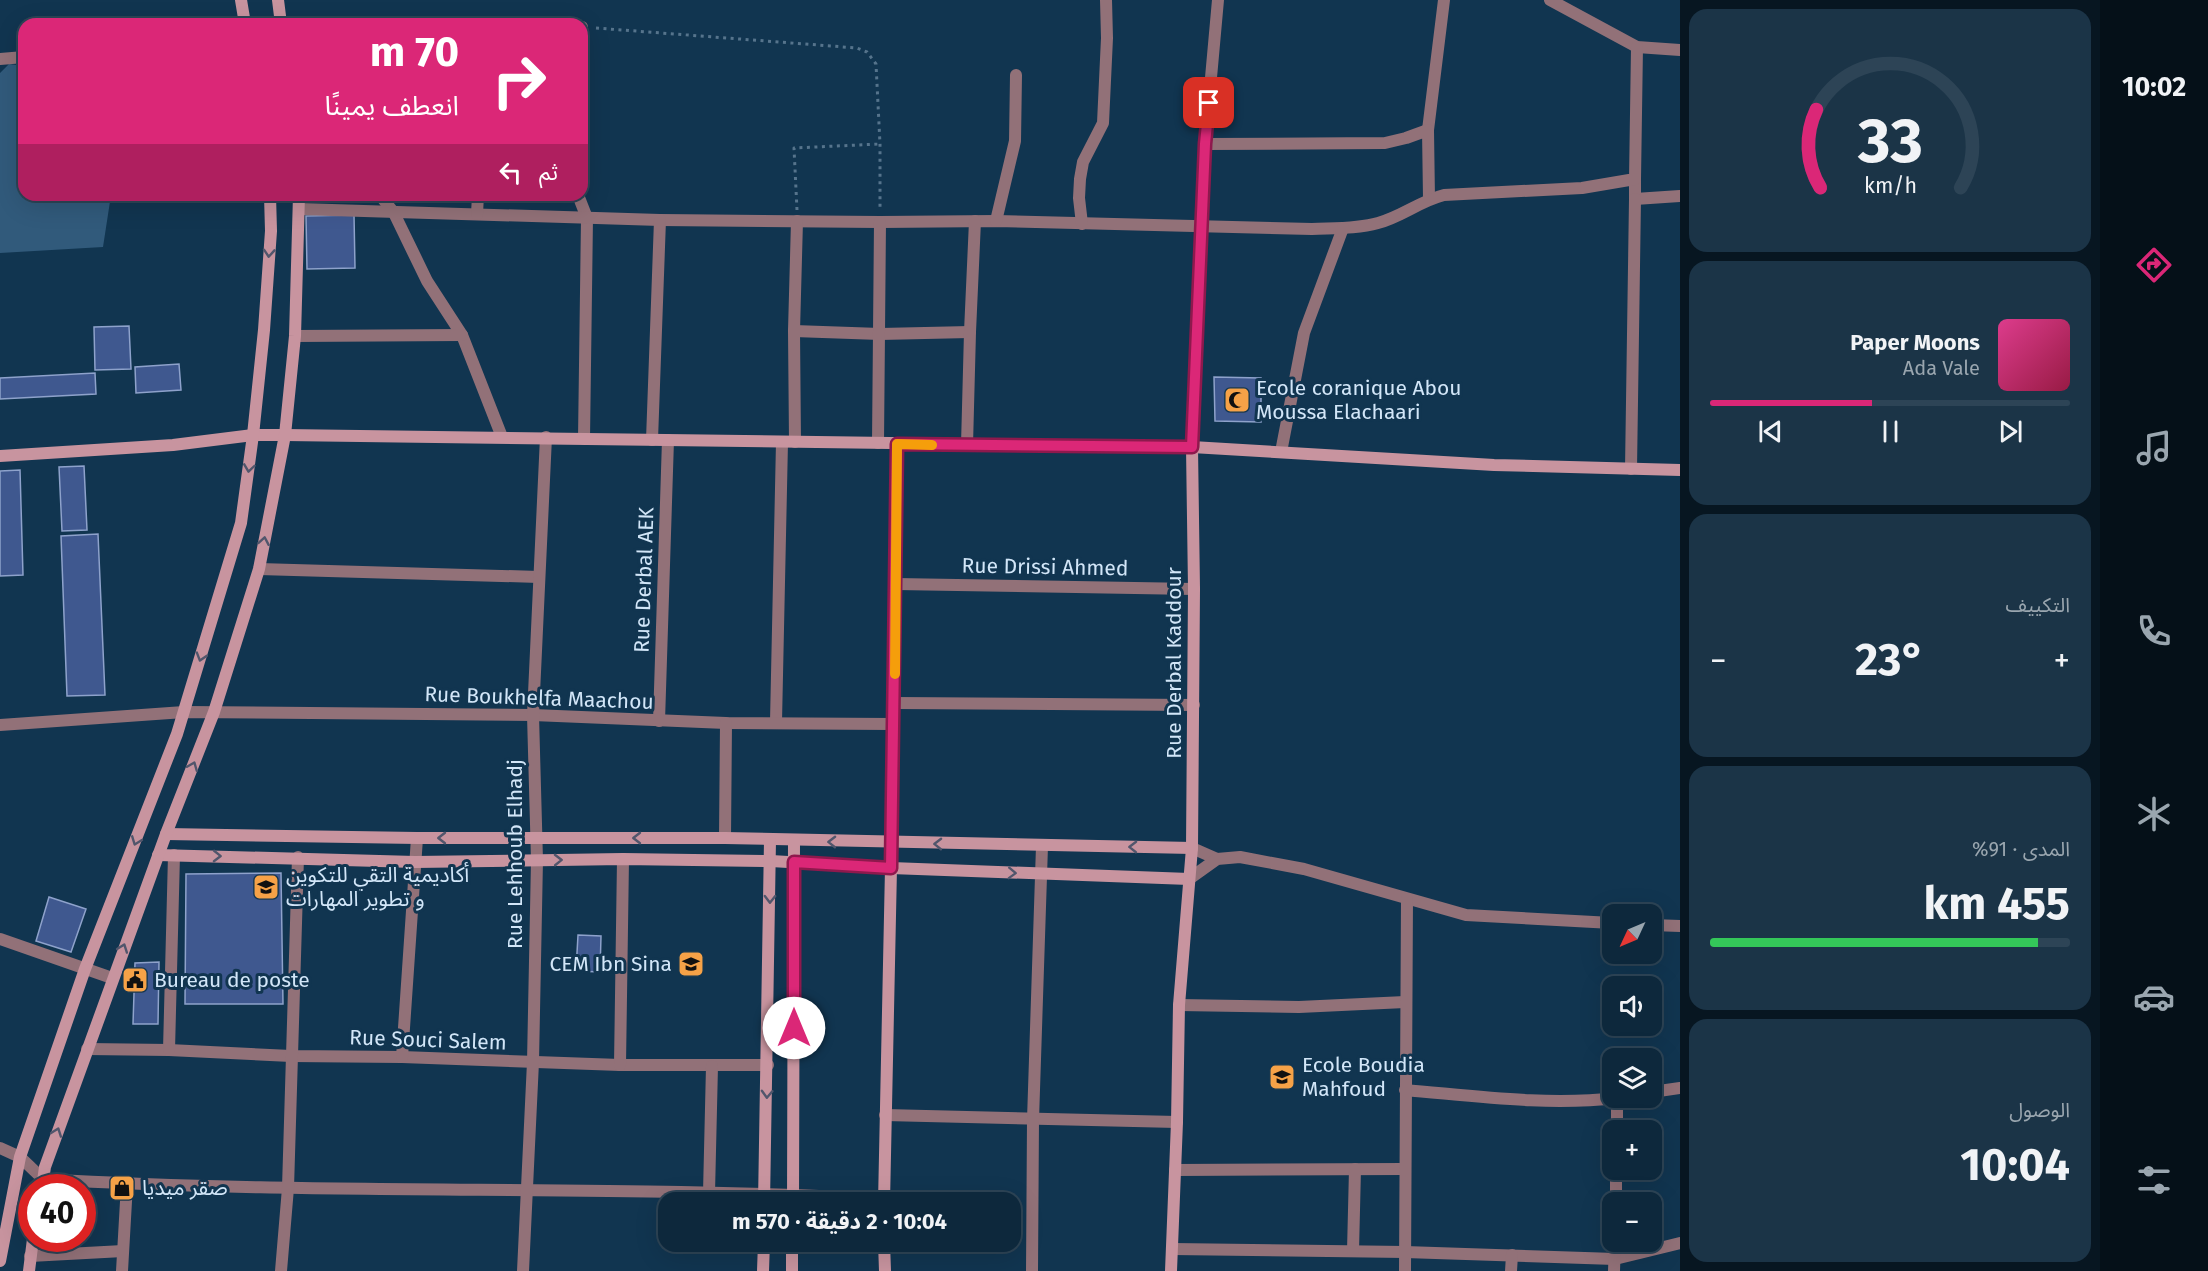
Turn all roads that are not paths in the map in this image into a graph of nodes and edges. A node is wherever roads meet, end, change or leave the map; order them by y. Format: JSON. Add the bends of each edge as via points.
{"nodes":[{"id":1,"x":241,"y":0,"type":"edge"},
{"id":2,"x":278,"y":0,"type":"edge"},
{"id":3,"x":1106,"y":0,"type":"edge"},
{"id":4,"x":1218,"y":0,"type":"edge"},
{"id":5,"x":1444,"y":0,"type":"edge"},
{"id":6,"x":1550,"y":0,"type":"edge"},
{"id":7,"x":244,"y":18,"type":"edge"},
{"id":8,"x":280,"y":18,"type":"edge"},
{"id":9,"x":1637,"y":47,"type":"junction"},
{"id":10,"x":1680,"y":50,"type":"edge"},
{"id":11,"x":18,"y":58,"type":"edge"},
{"id":12,"x":0,"y":59,"type":"edge"},
{"id":13,"x":1016,"y":75,"type":"dead end"},
{"id":14,"x":1428,"y":130,"type":"junction"},
{"id":15,"x":1205,"y":144,"type":"junction"},
{"id":16,"x":1635,"y":179,"type":"junction"},
{"id":17,"x":1680,"y":196,"type":"edge"},
{"id":18,"x":1429,"y":199,"type":"junction"},
{"id":19,"x":1635,"y":199,"type":"junction"},
{"id":20,"x":270,"y":201,"type":"edge"},
{"id":21,"x":299,"y":201,"type":"edge"},
{"id":22,"x":385,"y":201,"type":"edge"},
{"id":23,"x":478,"y":201,"type":"edge"},
{"id":24,"x":580,"y":201,"type":"edge"},
{"id":25,"x":299,"y":209,"type":"junction"},
{"id":26,"x":394,"y":213,"type":"junction"},
{"id":27,"x":477,"y":214,"type":"junction"},
{"id":28,"x":587,"y":218,"type":"junction"},
{"id":29,"x":660,"y":220,"type":"junction"},
{"id":30,"x":797,"y":221,"type":"junction"},
{"id":31,"x":975,"y":221,"type":"junction"},
{"id":32,"x":996,"y":221,"type":"junction"},
{"id":33,"x":880,"y":222,"type":"junction"},
{"id":34,"x":1082,"y":224,"type":"junction"},
{"id":35,"x":1202,"y":227,"type":"junction"},
{"id":36,"x":1343,"y":228,"type":"junction"},
{"id":37,"x":795,"y":331,"type":"junction"},
{"id":38,"x":970,"y":332,"type":"junction"},
{"id":39,"x":880,"y":334,"type":"junction"},
{"id":40,"x":462,"y":335,"type":"junction"},
{"id":41,"x":295,"y":336,"type":"junction"},
{"id":42,"x":253,"y":435,"type":"junction"},
{"id":43,"x":285,"y":435,"type":"junction"},
{"id":44,"x":502,"y":437,"type":"junction"},
{"id":45,"x":546,"y":437,"type":"junction"},
{"id":46,"x":584,"y":439,"type":"junction"},
{"id":47,"x":652,"y":440,"type":"junction"},
{"id":48,"x":668,"y":440,"type":"junction"},
{"id":49,"x":788,"y":442,"type":"junction"},
{"id":50,"x":878,"y":443,"type":"junction"},
{"id":51,"x":897,"y":444,"type":"junction"},
{"id":52,"x":967,"y":445,"type":"junction"},
{"id":53,"x":1192,"y":447,"type":"junction"},
{"id":54,"x":1281,"y":452,"type":"junction"},
{"id":55,"x":0,"y":456,"type":"edge"},
{"id":56,"x":1631,"y":469,"type":"junction"},
{"id":57,"x":1680,"y":470,"type":"edge"},
{"id":58,"x":259,"y":569,"type":"junction"},
{"id":59,"x":539,"y":577,"type":"junction"},
{"id":60,"x":896,"y":584,"type":"junction"},
{"id":61,"x":1194,"y":589,"type":"junction"},
{"id":62,"x":894,"y":703,"type":"junction"},
{"id":63,"x":1194,"y":705,"type":"junction"},
{"id":64,"x":184,"y":712,"type":"junction"},
{"id":65,"x":214,"y":712,"type":"junction"},
{"id":66,"x":533,"y":716,"type":"junction"},
{"id":67,"x":659,"y":721,"type":"junction"},
{"id":68,"x":776,"y":722,"type":"junction"},
{"id":69,"x":726,"y":723,"type":"junction"},
{"id":70,"x":893,"y":724,"type":"junction"},
{"id":71,"x":0,"y":725,"type":"edge"},
{"id":72,"x":166,"y":834,"type":"junction"},
{"id":73,"x":537,"y":837,"type":"junction"},
{"id":74,"x":417,"y":838,"type":"junction"},
{"id":75,"x":725,"y":838,"type":"junction"},
{"id":76,"x":770,"y":840,"type":"junction"},
{"id":77,"x":794,"y":841,"type":"junction"},
{"id":78,"x":891,"y":843,"type":"junction"},
{"id":79,"x":1042,"y":846,"type":"junction"},
{"id":80,"x":1192,"y":848,"type":"junction"},
{"id":81,"x":158,"y":855,"type":"junction"},
{"id":82,"x":174,"y":855,"type":"junction"},
{"id":83,"x":298,"y":857,"type":"junction"},
{"id":84,"x":623,"y":859,"type":"junction"},
{"id":85,"x":1218,"y":859,"type":"junction"},
{"id":86,"x":537,"y":860,"type":"junction"},
{"id":87,"x":771,"y":861,"type":"junction"},
{"id":88,"x":415,"y":862,"type":"junction"},
{"id":89,"x":794,"y":862,"type":"junction"},
{"id":90,"x":891,"y":868,"type":"junction"},
{"id":91,"x":1041,"y":874,"type":"junction"},
{"id":92,"x":1189,"y":879,"type":"junction"},
{"id":93,"x":1407,"y":899,"type":"junction"},
{"id":94,"x":1602,"y":922,"type":"edge"},
{"id":95,"x":1662,"y":925,"type":"edge"},
{"id":96,"x":1680,"y":926,"type":"edge"},
{"id":97,"x":0,"y":939,"type":"edge"},
{"id":98,"x":85,"y":969,"type":"junction"},
{"id":99,"x":112,"y":978,"type":"junction"},
{"id":100,"x":1405,"y":1002,"type":"junction"},
{"id":101,"x":1179,"y":1005,"type":"junction"},
{"id":102,"x":87,"y":1049,"type":"junction"},
{"id":103,"x":169,"y":1050,"type":"junction"},
{"id":104,"x":291,"y":1056,"type":"junction"},
{"id":105,"x":402,"y":1057,"type":"junction"},
{"id":106,"x":532,"y":1062,"type":"junction"},
{"id":107,"x":620,"y":1065,"type":"junction"},
{"id":108,"x":768,"y":1065,"type":"junction"},
{"id":109,"x":712,"y":1066,"type":"junction"},
{"id":110,"x":1680,"y":1088,"type":"edge"},
{"id":111,"x":1405,"y":1090,"type":"junction"},
{"id":112,"x":1662,"y":1091,"type":"edge"},
{"id":113,"x":1602,"y":1100,"type":"edge"},
{"id":114,"x":885,"y":1115,"type":"junction"},
{"id":115,"x":1033,"y":1120,"type":"junction"},
{"id":116,"x":1177,"y":1122,"type":"junction"},
{"id":117,"x":0,"y":1148,"type":"edge"},
{"id":118,"x":20,"y":1156,"type":"junction"},
{"id":119,"x":1355,"y":1169,"type":"junction"},
{"id":120,"x":1404,"y":1169,"type":"junction"},
{"id":121,"x":1175,"y":1170,"type":"junction"},
{"id":122,"x":35,"y":1174,"type":"edge"},
{"id":123,"x":44,"y":1174,"type":"edge"},
{"id":124,"x":96,"y":1184,"type":"edge"},
{"id":125,"x":126,"y":1184,"type":"junction"},
{"id":126,"x":288,"y":1188,"type":"junction"},
{"id":127,"x":527,"y":1190,"type":"junction"},
{"id":128,"x":658,"y":1192,"type":"edge"},
{"id":129,"x":709,"y":1192,"type":"edge"},
{"id":130,"x":764,"y":1192,"type":"edge"},
{"id":131,"x":793,"y":1192,"type":"edge"},
{"id":132,"x":884,"y":1192,"type":"edge"},
{"id":133,"x":1680,"y":1243,"type":"edge"},
{"id":134,"x":1172,"y":1249,"type":"junction"},
{"id":135,"x":123,"y":1251,"type":"junction"},
{"id":136,"x":1353,"y":1251,"type":"junction"},
{"id":137,"x":31,"y":1252,"type":"edge"},
{"id":138,"x":764,"y":1252,"type":"edge"},
{"id":139,"x":792,"y":1252,"type":"edge"},
{"id":140,"x":884,"y":1252,"type":"edge"},
{"id":141,"x":1405,"y":1252,"type":"junction"},
{"id":142,"x":1512,"y":1255,"type":"junction"},
{"id":143,"x":30,"y":1256,"type":"junction"},
{"id":144,"x":0,"y":1261,"type":"edge"},
{"id":145,"x":1614,"y":1265,"type":"edge"},
{"id":146,"x":29,"y":1271,"type":"edge"},
{"id":147,"x":122,"y":1271,"type":"edge"},
{"id":148,"x":281,"y":1271,"type":"edge"},
{"id":149,"x":523,"y":1271,"type":"edge"},
{"id":150,"x":763,"y":1271,"type":"edge"},
{"id":151,"x":792,"y":1271,"type":"edge"},
{"id":152,"x":885,"y":1271,"type":"edge"},
{"id":153,"x":1032,"y":1271,"type":"edge"},
{"id":154,"x":1171,"y":1271,"type":"edge"},
{"id":155,"x":1405,"y":1271,"type":"edge"},
{"id":156,"x":1511,"y":1271,"type":"edge"}],
"edges":[{"from":1,"to":7,"type":"street"},
{"from":2,"to":8,"type":"street"},
{"from":3,"to":34,"type":"street","via":[[1103,123],[1083,162],[1079,198]]},
{"from":4,"to":15,"type":"street"},
{"from":5,"to":14,"type":"street"},
{"from":6,"to":9,"type":"street"},
{"from":9,"to":10,"type":"street"},
{"from":9,"to":16,"type":"street"},
{"from":11,"to":12,"type":"street"},
{"from":13,"to":32,"type":"street","via":[[1015,141]]},
{"from":14,"to":15,"type":"street","via":[[1385,143]]},
{"from":14,"to":18,"type":"street"},
{"from":15,"to":35,"type":"street"},
{"from":16,"to":18,"type":"street","via":[[1582,188],[1462,193]]},
{"from":16,"to":19,"type":"street"},
{"from":17,"to":19,"type":"street"},
{"from":18,"to":36,"type":"street","via":[[1380,223]]},
{"from":19,"to":56,"type":"street"},
{"from":20,"to":42,"type":"street","one_way":true,"via":[[271,231]]},
{"from":21,"to":25,"type":"street"},
{"from":22,"to":26,"type":"street"},
{"from":23,"to":27,"type":"street"},
{"from":24,"to":28,"type":"street"},
{"from":25,"to":26,"type":"street"},
{"from":25,"to":41,"type":"street"},
{"from":26,"to":27,"type":"street"},
{"from":26,"to":40,"type":"street","via":[[427,281]]},
{"from":27,"to":28,"type":"street"},
{"from":28,"to":29,"type":"street"},
{"from":28,"to":46,"type":"street"},
{"from":29,"to":30,"type":"street"},
{"from":29,"to":47,"type":"street"},
{"from":30,"to":33,"type":"street"},
{"from":30,"to":37,"type":"street"},
{"from":31,"to":32,"type":"street"},
{"from":31,"to":33,"type":"street"},
{"from":31,"to":38,"type":"street"},
{"from":32,"to":34,"type":"street"},
{"from":33,"to":39,"type":"street"},
{"from":34,"to":35,"type":"street"},
{"from":35,"to":36,"type":"street"},
{"from":35,"to":53,"type":"street"},
{"from":36,"to":54,"type":"street","via":[[1304,333]]},
{"from":37,"to":39,"type":"street"},
{"from":37,"to":49,"type":"street"},
{"from":38,"to":39,"type":"street"},
{"from":38,"to":52,"type":"street"},
{"from":39,"to":50,"type":"street"},
{"from":40,"to":41,"type":"street"},
{"from":40,"to":44,"type":"street"},
{"from":41,"to":43,"type":"street"},
{"from":42,"to":43,"type":"street"},
{"from":42,"to":55,"type":"street","via":[[173,445]]},
{"from":42,"to":64,"type":"street","one_way":true,"via":[[241,523]]},
{"from":43,"to":44,"type":"street"},
{"from":58,"to":43,"type":"street","one_way":true},
{"from":44,"to":45,"type":"street"},
{"from":45,"to":46,"type":"street"},
{"from":45,"to":59,"type":"street","name":"Rue Lehhoub Elhadj"},
{"from":46,"to":47,"type":"street"},
{"from":47,"to":48,"type":"street"},
{"from":48,"to":49,"type":"street"},
{"from":48,"to":67,"type":"street","name":"Rue Derbal AEK"},
{"from":49,"to":50,"type":"street"},
{"from":49,"to":68,"type":"street"},
{"from":50,"to":51,"type":"street"},
{"from":51,"to":52,"type":"street"},
{"from":51,"to":60,"type":"street"},
{"from":52,"to":53,"type":"street"},
{"from":53,"to":54,"type":"street"},
{"from":53,"to":61,"type":"street","name":"Rue Derbal Kaddour"},
{"from":54,"to":56,"type":"street"},
{"from":56,"to":57,"type":"street"},
{"from":58,"to":59,"type":"street"},
{"from":58,"to":65,"type":"street"},
{"from":59,"to":66,"type":"street","name":"Rue Lehhoub Elhadj"},
{"from":60,"to":61,"type":"street","name":"Rue Drissi Ahmed"},
{"from":60,"to":62,"type":"street"},
{"from":61,"to":63,"type":"street","name":"Rue Derbal Kaddour"},
{"from":62,"to":63,"type":"street"},
{"from":62,"to":70,"type":"street"},
{"from":63,"to":80,"type":"street","name":"Rue Derbal Kaddour"},
{"from":64,"to":65,"type":"street","name":"Rue Boukhelfa Maachou"},
{"from":64,"to":71,"type":"street","name":"Rue Boukhelfa Maachou"},
{"from":64,"to":98,"type":"street","one_way":true},
{"from":65,"to":66,"type":"street","name":"Rue Boukhelfa Maachou"},
{"from":72,"to":65,"type":"street","one_way":true},
{"from":66,"to":67,"type":"street","name":"Rue Boukhelfa Maachou"},
{"from":66,"to":73,"type":"street","name":"Rue Lehhoub Elhadj"},
{"from":67,"to":69,"type":"street","name":"Rue Boukhelfa Maachou"},
{"from":68,"to":69,"type":"street","name":"Rue Boukhelfa Maachou"},
{"from":68,"to":70,"type":"street","name":"Rue Boukhelfa Maachou"},
{"from":69,"to":75,"type":"street"},
{"from":70,"to":78,"type":"street"},
{"from":72,"to":74,"type":"street"},
{"from":72,"to":81,"type":"street"},
{"from":73,"to":74,"type":"street","one_way":true},
{"from":75,"to":73,"type":"street","one_way":true},
{"from":73,"to":86,"type":"street","name":"Rue Lehhoub Elhadj"},
{"from":74,"to":88,"type":"street"},
{"from":75,"to":76,"type":"street"},
{"from":76,"to":77,"type":"street"},
{"from":76,"to":87,"type":"street"},
{"from":78,"to":77,"type":"street","one_way":true},
{"from":77,"to":89,"type":"street"},
{"from":79,"to":78,"type":"street","one_way":true},
{"from":78,"to":90,"type":"street"},
{"from":80,"to":79,"type":"street","one_way":true},
{"from":79,"to":91,"type":"street"},
{"from":80,"to":85,"type":"street"},
{"from":80,"to":92,"type":"street","name":"Rue Derbal Kaddour"},
{"from":81,"to":82,"type":"street"},
{"from":99,"to":81,"type":"street","one_way":true},
{"from":82,"to":83,"type":"street","one_way":true},
{"from":82,"to":103,"type":"street"},
{"from":83,"to":88,"type":"street"},
{"from":83,"to":104,"type":"street"},
{"from":86,"to":84,"type":"street","one_way":true},
{"from":84,"to":87,"type":"street"},
{"from":84,"to":107,"type":"street"},
{"from":85,"to":92,"type":"street"},
{"from":85,"to":93,"type":"street","via":[[1240,857],[1304,869]]},
{"from":86,"to":88,"type":"street"},
{"from":86,"to":106,"type":"street","name":"Rue Lehhoub Elhadj"},
{"from":87,"to":89,"type":"street"},
{"from":87,"to":108,"type":"street","one_way":true},
{"from":88,"to":105,"type":"street"},
{"from":89,"to":90,"type":"street"},
{"from":89,"to":131,"type":"street"},
{"from":90,"to":91,"type":"street","one_way":true},
{"from":90,"to":114,"type":"street"},
{"from":91,"to":92,"type":"street"},
{"from":91,"to":115,"type":"street"},
{"from":92,"to":101,"type":"street","name":"Rue Derbal Kaddour"},
{"from":93,"to":94,"type":"street","via":[[1466,915]]},
{"from":93,"to":100,"type":"street"},
{"from":95,"to":96,"type":"street"},
{"from":97,"to":98,"type":"street"},
{"from":98,"to":99,"type":"street"},
{"from":98,"to":118,"type":"street"},
{"from":99,"to":102,"type":"street"},
{"from":100,"to":101,"type":"street","via":[[1299,1007]]},
{"from":100,"to":111,"type":"street"},
{"from":101,"to":116,"type":"street","name":"Rue Derbal Kaddour"},
{"from":102,"to":103,"type":"street","name":"Rue Souci Salem"},
{"from":123,"to":102,"type":"street","one_way":true},
{"from":103,"to":104,"type":"street","name":"Rue Souci Salem"},
{"from":104,"to":105,"type":"street","name":"Rue Souci Salem"},
{"from":104,"to":126,"type":"street"},
{"from":105,"to":106,"type":"street","name":"Rue Souci Salem"},
{"from":106,"to":107,"type":"street","name":"Rue Souci Salem"},
{"from":106,"to":127,"type":"street","name":"Rue Lehhoub Elhadj"},
{"from":107,"to":109,"type":"street","name":"Rue Souci Salem"},
{"from":108,"to":109,"type":"street","name":"Rue Souci Salem"},
{"from":108,"to":130,"type":"street","one_way":true},
{"from":109,"to":129,"type":"street"},
{"from":110,"to":112,"type":"street"},
{"from":111,"to":113,"type":"street","via":[[1537,1101]]},
{"from":111,"to":120,"type":"street"},
{"from":114,"to":115,"type":"street"},
{"from":114,"to":132,"type":"street"},
{"from":115,"to":116,"type":"street"},
{"from":115,"to":153,"type":"street"},
{"from":116,"to":121,"type":"street","name":"Rue Derbal Kaddour"},
{"from":117,"to":118,"type":"street"},
{"from":118,"to":122,"type":"street"},
{"from":118,"to":144,"type":"street"},
{"from":119,"to":120,"type":"street"},
{"from":119,"to":121,"type":"street"},
{"from":119,"to":136,"type":"street"},
{"from":120,"to":141,"type":"street"},
{"from":121,"to":134,"type":"street","name":"Rue Derbal Kaddour"},
{"from":124,"to":125,"type":"street"},
{"from":125,"to":126,"type":"street"},
{"from":125,"to":135,"type":"street"},
{"from":126,"to":127,"type":"street"},
{"from":126,"to":148,"type":"street"},
{"from":127,"to":128,"type":"street"},
{"from":127,"to":149,"type":"street","name":"Rue Lehhoub Elhadj"},
{"from":133,"to":145,"type":"street"},
{"from":134,"to":136,"type":"street"},
{"from":134,"to":154,"type":"street","name":"Rue Derbal Kaddour"},
{"from":135,"to":143,"type":"street"},
{"from":135,"to":147,"type":"street"},
{"from":136,"to":141,"type":"street"},
{"from":137,"to":143,"type":"street"},
{"from":138,"to":150,"type":"street"},
{"from":139,"to":151,"type":"street"},
{"from":140,"to":152,"type":"street"},
{"from":141,"to":142,"type":"street"},
{"from":141,"to":155,"type":"street"},
{"from":142,"to":145,"type":"street"},
{"from":142,"to":156,"type":"street"},
{"from":143,"to":146,"type":"street"}]}
